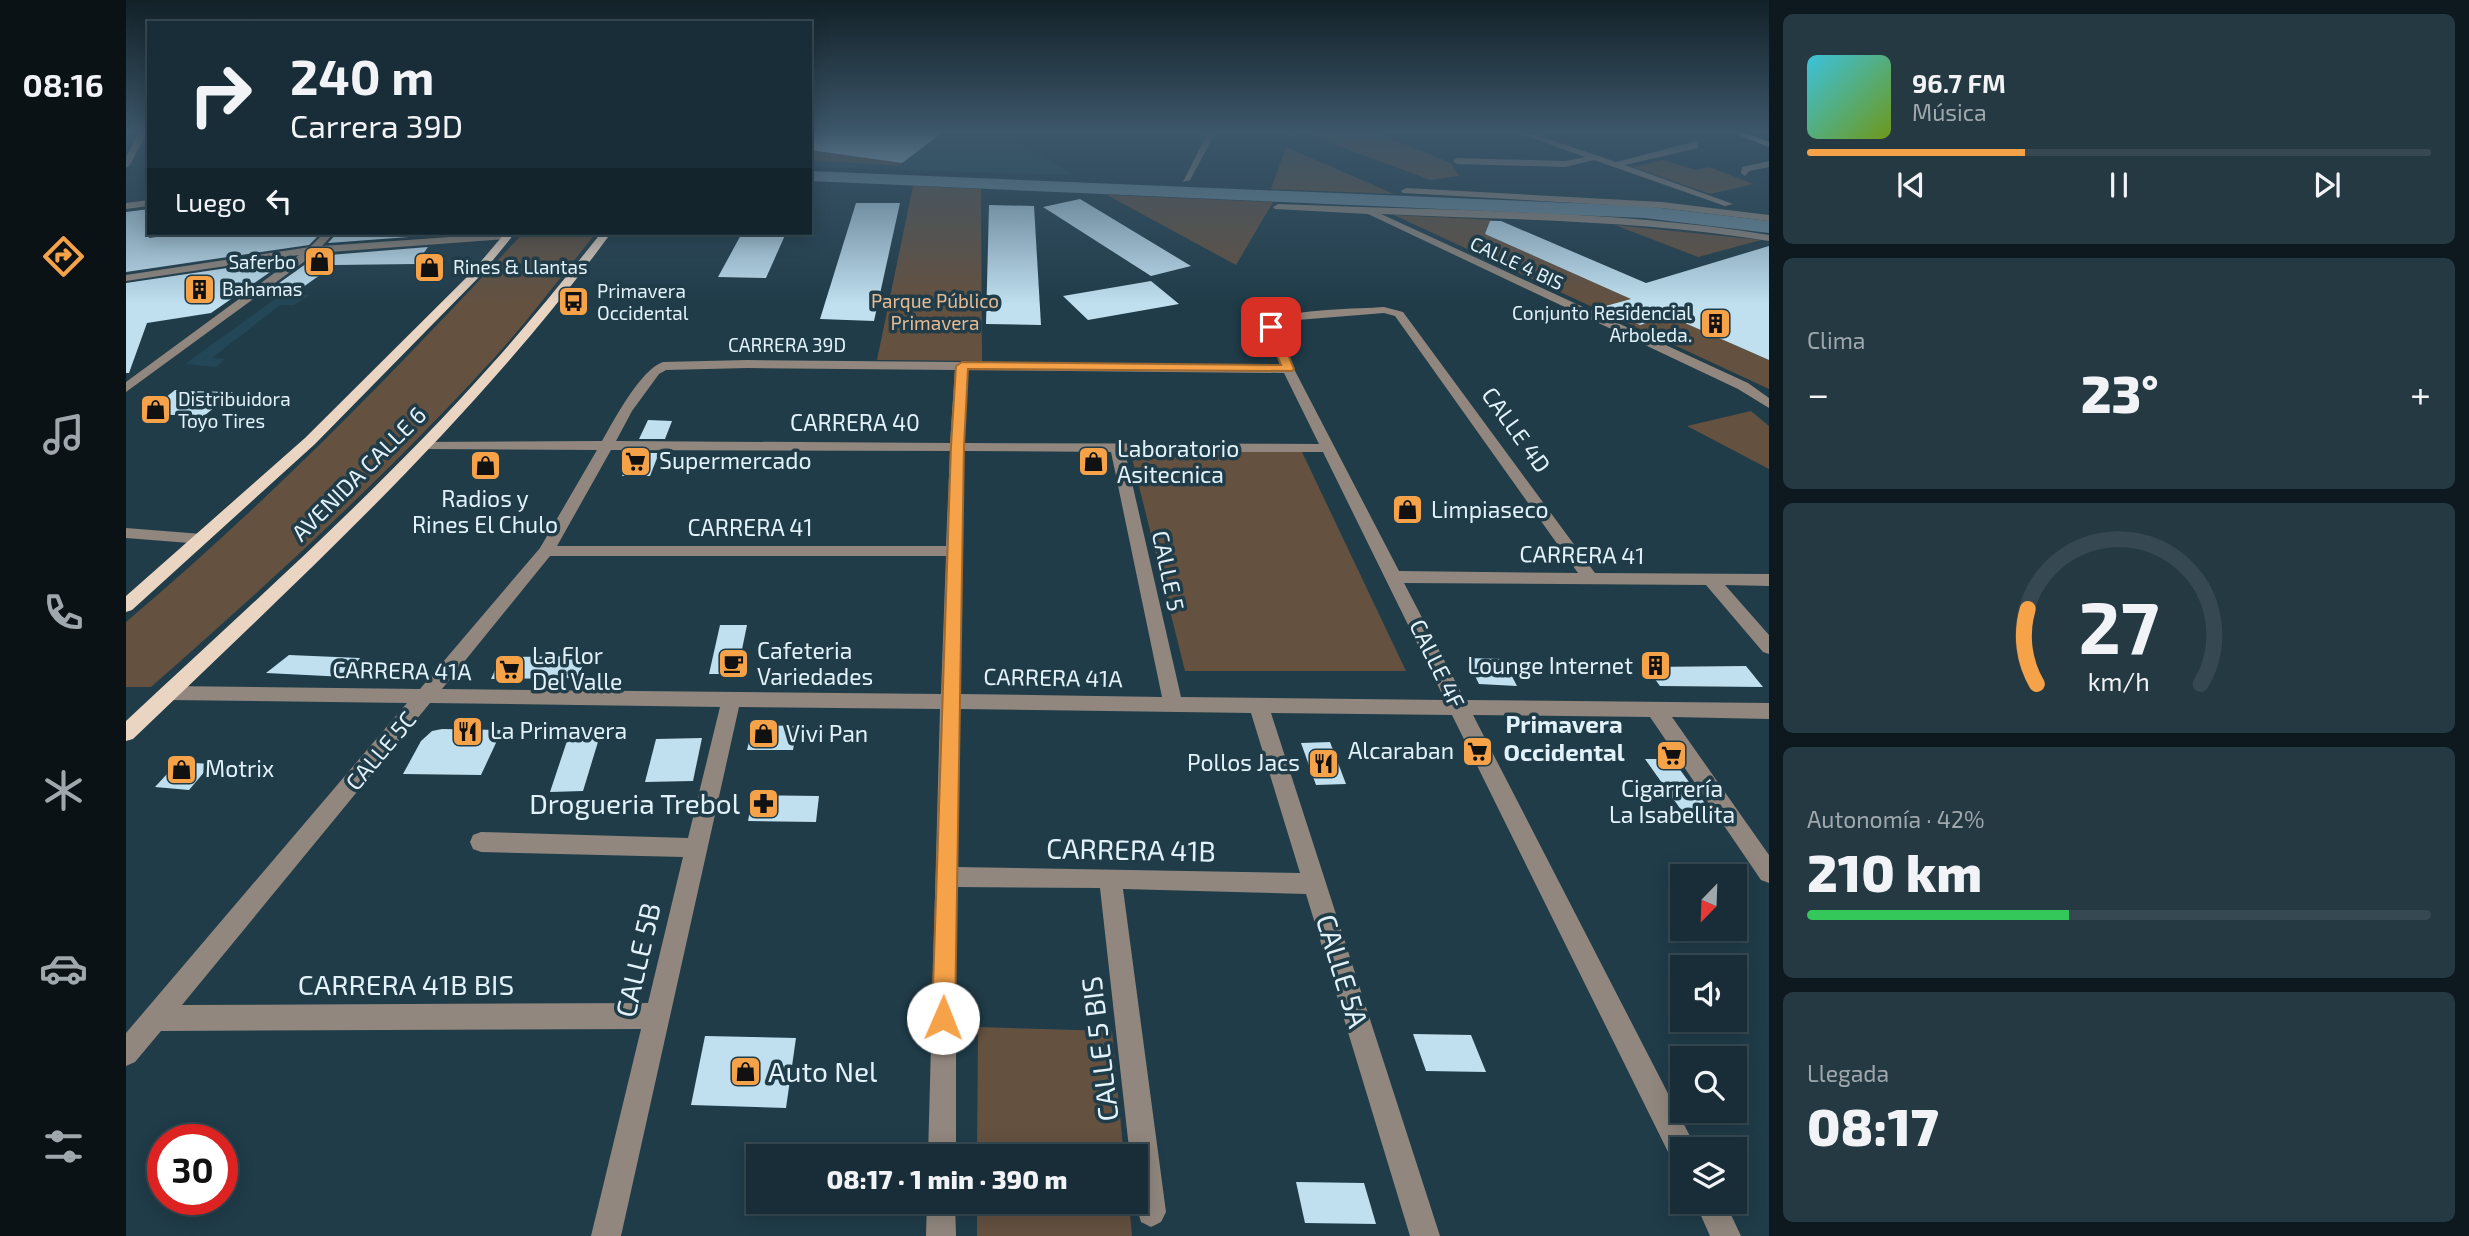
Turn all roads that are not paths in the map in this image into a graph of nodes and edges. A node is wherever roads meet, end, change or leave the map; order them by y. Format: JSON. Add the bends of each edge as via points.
{"nodes":[{"id":1,"x":1686,"y":190,"type":"edge"},
{"id":2,"x":1406,"y":191,"type":"dead end"},
{"id":3,"x":1690,"y":191,"type":"junction"},
{"id":4,"x":147,"y":203,"type":"edge"},
{"id":5,"x":126,"y":206,"type":"edge"},
{"id":6,"x":1278,"y":207,"type":"dead end"},
{"id":7,"x":1692,"y":208,"type":"junction"},
{"id":8,"x":1363,"y":209,"type":"junction"},
{"id":9,"x":1768,"y":218,"type":"edge"},
{"id":10,"x":327,"y":235,"type":"edge"},
{"id":11,"x":508,"y":235,"type":"edge"},
{"id":12,"x":604,"y":235,"type":"edge"},
{"id":13,"x":1769,"y":238,"type":"edge"},
{"id":14,"x":313,"y":250,"type":"junction"},
{"id":15,"x":126,"y":278,"type":"edge"},
{"id":16,"x":1271,"y":327,"type":"joint"},
{"id":17,"x":663,"y":366,"type":"joint"},
{"id":18,"x":962,"y":366,"type":"junction"},
{"id":19,"x":1288,"y":369,"type":"junction"},
{"id":20,"x":133,"y":378,"type":"edge"},
{"id":21,"x":126,"y":388,"type":"edge"},
{"id":22,"x":1769,"y":404,"type":"edge"},
{"id":23,"x":425,"y":445,"type":"junction"},
{"id":24,"x":607,"y":446,"type":"junction"},
{"id":25,"x":957,"y":446,"type":"junction"},
{"id":26,"x":1118,"y":447,"type":"junction"},
{"id":27,"x":1328,"y":448,"type":"junction"},
{"id":28,"x":126,"y":533,"type":"edge"},
{"id":29,"x":202,"y":539,"type":"junction"},
{"id":30,"x":546,"y":551,"type":"junction"},
{"id":31,"x":955,"y":551,"type":"junction"},
{"id":32,"x":1394,"y":577,"type":"junction"},
{"id":33,"x":1590,"y":578,"type":"junction"},
{"id":34,"x":1710,"y":579,"type":"junction"},
{"id":35,"x":1769,"y":580,"type":"edge"},
{"id":36,"x":126,"y":606,"type":"edge"},
{"id":37,"x":1769,"y":648,"type":"edge"},
{"id":38,"x":168,"y":693,"type":"junction"},
{"id":39,"x":427,"y":696,"type":"junction"},
{"id":40,"x":731,"y":699,"type":"junction"},
{"id":41,"x":952,"y":701,"type":"junction"},
{"id":42,"x":1173,"y":704,"type":"junction"},
{"id":43,"x":1259,"y":706,"type":"junction"},
{"id":44,"x":1460,"y":709,"type":"junction"},
{"id":45,"x":1656,"y":710,"type":"junction"},
{"id":46,"x":1769,"y":711,"type":"edge"},
{"id":47,"x":126,"y":733,"type":"edge"},
{"id":48,"x":481,"y":842,"type":"dead end"},
{"id":49,"x":695,"y":848,"type":"junction"},
{"id":50,"x":1769,"y":873,"type":"edge"},
{"id":51,"x":945,"y":877,"type":"junction"},
{"id":52,"x":1110,"y":878,"type":"junction"},
{"id":53,"x":1315,"y":884,"type":"junction"},
{"id":54,"x":655,"y":1016,"type":"junction"},
{"id":55,"x":156,"y":1018,"type":"junction"},
{"id":56,"x":126,"y":1053,"type":"edge"},
{"id":57,"x":1675,"y":1137,"type":"edge"},
{"id":58,"x":942,"y":1144,"type":"edge"},
{"id":59,"x":1151,"y":1212,"type":"dead end"},
{"id":60,"x":942,"y":1214,"type":"edge"},
{"id":61,"x":1715,"y":1214,"type":"edge"},
{"id":62,"x":606,"y":1236,"type":"edge"},
{"id":63,"x":941,"y":1236,"type":"edge"},
{"id":64,"x":1425,"y":1236,"type":"edge"},
{"id":65,"x":1726,"y":1236,"type":"edge"}],
"edges":[{"from":1,"to":3,"type":"street"},
{"from":2,"to":7,"type":"street"},
{"from":3,"to":7,"type":"street","via":[[1700,202]]},
{"from":3,"to":9,"type":"street"},
{"from":4,"to":5,"type":"street"},
{"from":6,"to":8,"type":"street"},
{"from":7,"to":9,"type":"street"},
{"from":8,"to":13,"type":"street","via":[[1659,224]]},
{"from":8,"to":22,"type":"street","name":"CALLE 4 BIS","via":[[1743,386]]},
{"from":10,"to":14,"type":"street"},
{"from":11,"to":14,"type":"street"},
{"from":11,"to":29,"type":"main road","via":[[476,274],[368,383]]},
{"from":12,"to":23,"type":"main road","name":"AVENIDA CALLE 6","via":[[528,333]]},
{"from":14,"to":15,"type":"street"},
{"from":14,"to":20,"type":"street"},
{"from":16,"to":19,"type":"street","name":"CALLE 4F"},
{"from":16,"to":33,"type":"street","name":"CALLE 4D","via":[[1274,319],[1283,318],[1384,310],[1399,314]]},
{"from":17,"to":18,"type":"street","name":"CARRERA 39D"},
{"from":17,"to":24,"type":"street","name":"CALLE 5C","via":[[626,411]]},
{"from":18,"to":19,"type":"street","name":"CARRERA 39D"},
{"from":18,"to":25,"type":"street"},
{"from":19,"to":27,"type":"street","name":"CALLE 4F"},
{"from":20,"to":21,"type":"street"},
{"from":23,"to":24,"type":"street","name":"CARRERA 40"},
{"from":23,"to":38,"type":"main road","name":"AVENIDA CALLE 6"},
{"from":24,"to":25,"type":"street","name":"CARRERA 40"},
{"from":24,"to":30,"type":"street","name":"CALLE 5C"},
{"from":25,"to":26,"type":"street","name":"CARRERA 40"},
{"from":25,"to":31,"type":"street"},
{"from":26,"to":27,"type":"street","name":"CARRERA 40"},
{"from":26,"to":42,"type":"street","name":"CALLE 5"},
{"from":27,"to":32,"type":"street","name":"CALLE 4F"},
{"from":28,"to":29,"type":"street"},
{"from":29,"to":36,"type":"main road"},
{"from":30,"to":31,"type":"street","name":"CARRERA 41"},
{"from":30,"to":39,"type":"street","name":"CALLE 5C"},
{"from":31,"to":41,"type":"street"},
{"from":32,"to":33,"type":"street","name":"CARRERA 41"},
{"from":32,"to":44,"type":"street","name":"CALLE 4F"},
{"from":33,"to":34,"type":"street","name":"CARRERA 41"},
{"from":34,"to":35,"type":"street","name":"CARRERA 41"},
{"from":34,"to":37,"type":"street"},
{"from":38,"to":39,"type":"street","name":"CARRERA 41A"},
{"from":38,"to":47,"type":"main road","name":"AVENIDA CALLE 6"},
{"from":39,"to":40,"type":"street","name":"CARRERA 41A"},
{"from":39,"to":55,"type":"street","name":"CALLE 5C"},
{"from":40,"to":41,"type":"street","name":"CARRERA 41A"},
{"from":40,"to":49,"type":"street","name":"CALLE 5B"},
{"from":41,"to":42,"type":"street","name":"CARRERA 41A"},
{"from":41,"to":51,"type":"street"},
{"from":42,"to":43,"type":"street","name":"CARRERA 41A"},
{"from":43,"to":44,"type":"street","name":"CARRERA 41A"},
{"from":43,"to":53,"type":"street","name":"CALLE 5A"},
{"from":44,"to":45,"type":"street","name":"CARRERA 41A"},
{"from":44,"to":57,"type":"street","name":"CALLE 4F"},
{"from":45,"to":46,"type":"street","name":"CARRERA 41A"},
{"from":45,"to":50,"type":"street"},
{"from":48,"to":49,"type":"street"},
{"from":49,"to":54,"type":"street","name":"CALLE 5B"},
{"from":51,"to":52,"type":"street","name":"CARRERA 41B"},
{"from":51,"to":58,"type":"street"},
{"from":52,"to":53,"type":"street","name":"CARRERA 41B"},
{"from":52,"to":59,"type":"street","name":"CALLE 5 BIS"},
{"from":53,"to":64,"type":"street","name":"CALLE 5A"},
{"from":54,"to":55,"type":"street","name":"CARRERA 41B BIS"},
{"from":54,"to":62,"type":"street","name":"CALLE 5B"},
{"from":55,"to":56,"type":"street","name":"CALLE 5C"},
{"from":60,"to":63,"type":"street"},
{"from":61,"to":65,"type":"street"}]}
